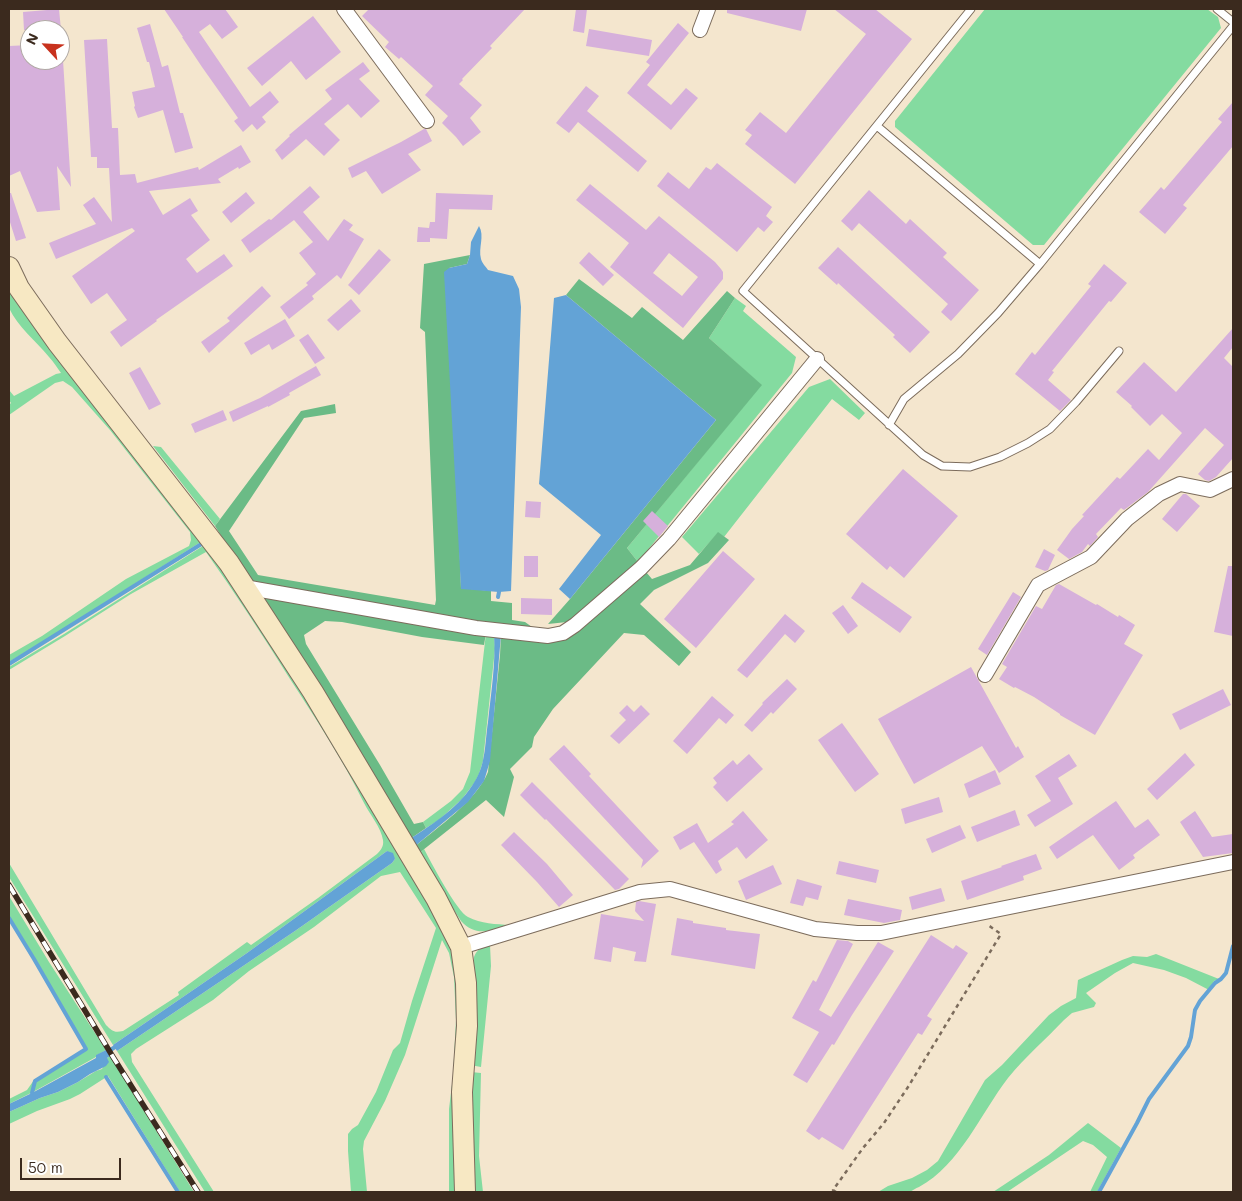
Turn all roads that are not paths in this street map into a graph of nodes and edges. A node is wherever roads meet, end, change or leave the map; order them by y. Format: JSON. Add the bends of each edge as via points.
{"nodes":[{"id":1,"x":344,"y":9,"type":"edge"},
{"id":2,"x":708,"y":9,"type":"edge"},
{"id":3,"x":971,"y":9,"type":"edge"},
{"id":4,"x":1217,"y":9,"type":"edge"},
{"id":5,"x":1233,"y":22,"type":"edge"},
{"id":6,"x":1233,"y":26,"type":"edge"},
{"id":7,"x":700,"y":30,"type":"dead end"},
{"id":8,"x":427,"y":121,"type":"dead end"},
{"id":9,"x":877,"y":126,"type":"junction"},
{"id":10,"x":1040,"y":264,"type":"junction"},
{"id":11,"x":9,"y":267,"type":"edge"},
{"id":12,"x":1119,"y":351,"type":"dead end"},
{"id":13,"x":817,"y":358,"type":"junction"},
{"id":14,"x":889,"y":425,"type":"junction"},
{"id":15,"x":1233,"y":479,"type":"edge"},
{"id":16,"x":244,"y":587,"type":"junction"},
{"id":17,"x":986,"y":675,"type":"dead end"},
{"id":18,"x":1233,"y":862,"type":"edge"},
{"id":19,"x":462,"y":947,"type":"junction"},
{"id":20,"x":465,"y":1192,"type":"edge"}],
"edges":[{"from":1,"to":8,"type":"street"},
{"from":2,"to":7,"type":"street"},
{"from":3,"to":9,"type":"lane"},
{"from":4,"to":5,"type":"lane"},
{"from":6,"to":10,"type":"lane"},
{"from":9,"to":10,"type":"lane"},
{"from":9,"to":13,"type":"lane","via":[[743,290]]},
{"from":10,"to":14,"type":"lane","via":[[958,354],[904,399]]},
{"from":11,"to":16,"type":"main road","via":[[18,288],[57,342]]},
{"from":12,"to":14,"type":"lane","via":[[1050,429],[1000,457],[970,467],[942,466],[923,455]]},
{"from":13,"to":14,"type":"lane"},
{"from":13,"to":16,"type":"street","via":[[670,539],[641,568],[563,633],[548,636],[476,628]]},
{"from":15,"to":17,"type":"street","via":[[1210,490],[1180,484],[1159,494],[1127,519],[1090,557],[1038,585]]},
{"from":16,"to":19,"type":"main road","via":[[313,692]]},
{"from":18,"to":19,"type":"street","via":[[881,933],[815,929],[670,889],[640,892]]},
{"from":19,"to":20,"type":"main road","via":[[467,1026],[462,1092]]}]}
